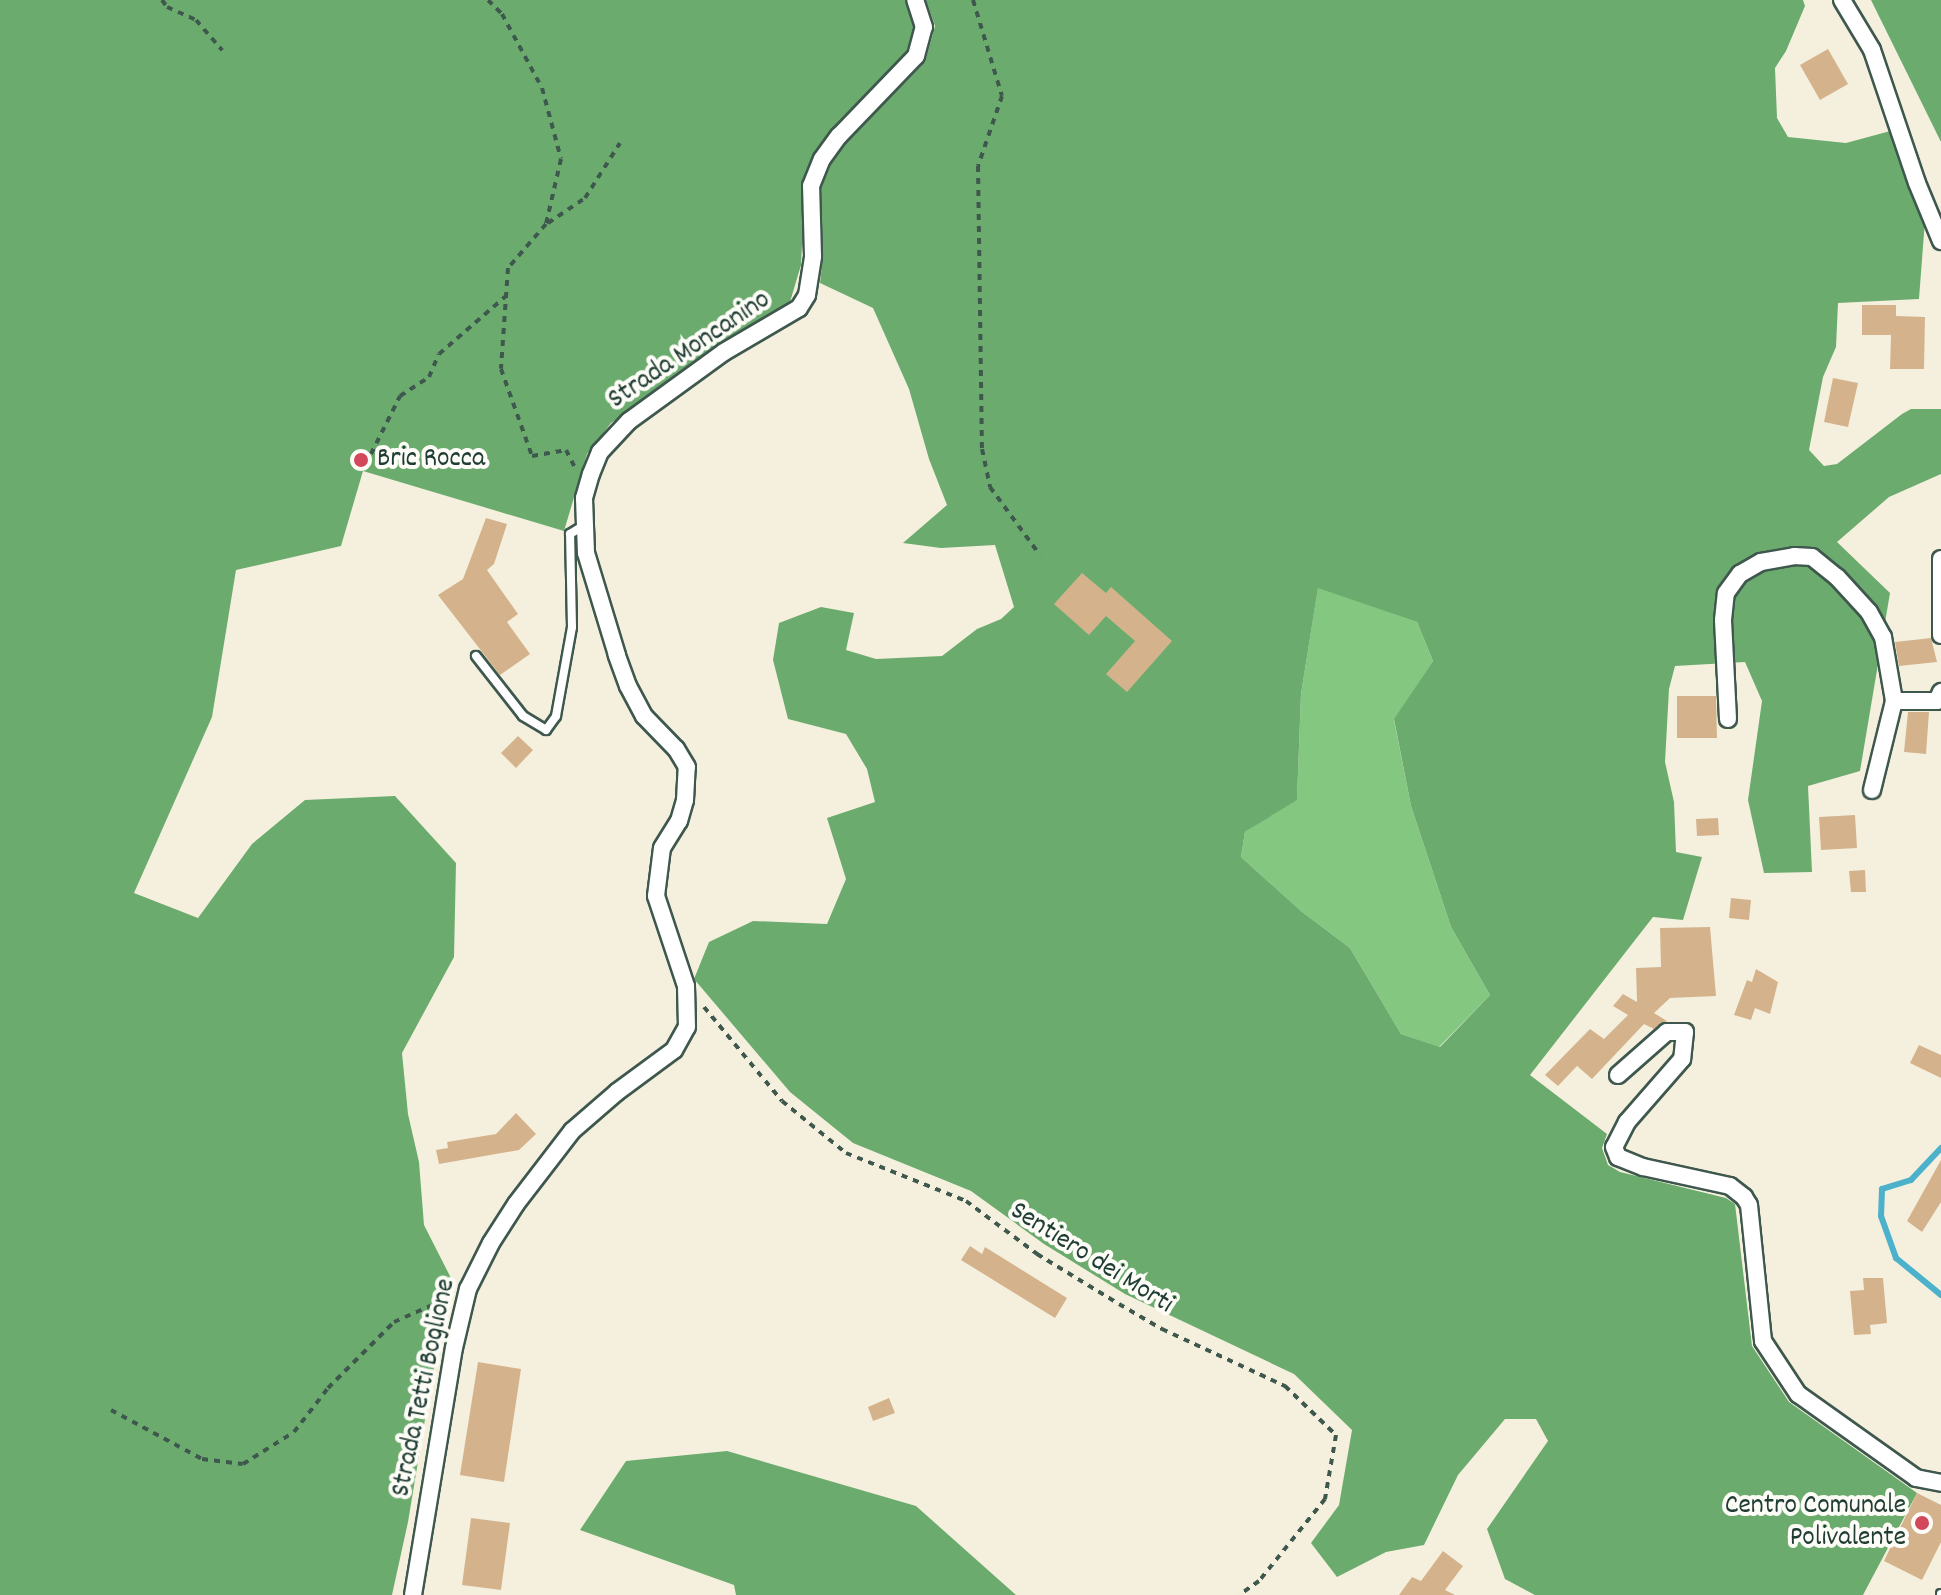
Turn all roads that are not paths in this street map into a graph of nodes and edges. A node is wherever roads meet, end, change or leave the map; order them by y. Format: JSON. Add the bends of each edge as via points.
{"nodes":[{"id":1,"x":915,"y":0,"type":"edge"},
{"id":2,"x":1842,"y":0,"type":"edge"},
{"id":3,"x":1941,"y":241,"type":"edge"},
{"id":4,"x":583,"y":526,"type":"junction"},
{"id":5,"x":1941,"y":559,"type":"edge"},
{"id":6,"x":1941,"y":635,"type":"edge"},
{"id":7,"x":476,"y":656,"type":"dead end"},
{"id":8,"x":1941,"y":692,"type":"edge"},
{"id":9,"x":1894,"y":701,"type":"junction"},
{"id":10,"x":1728,"y":719,"type":"dead end"},
{"id":11,"x":1872,"y":790,"type":"dead end"},
{"id":12,"x":686,"y":986,"type":"joint"},
{"id":13,"x":1618,"y":1075,"type":"dead end"},
{"id":14,"x":1941,"y":1483,"type":"edge"},
{"id":15,"x":413,"y":1595,"type":"edge"}],
"edges":[{"from":1,"to":4,"type":"street","name":"Strada Moncanino","via":[[924,27],[916,56],[839,136],[811,186],[813,256],[807,295],[799,308],[724,352],[612,436],[600,452],[587,489]]},
{"from":2,"to":3,"type":"street","via":[[1872,50]]},
{"from":4,"to":7,"type":"lane","via":[[570,534],[572,627],[556,716],[546,730],[523,716]]},
{"from":4,"to":12,"type":"street","name":"Strada Moncanino","via":[[586,553],[628,686],[644,716],[687,767],[685,800],[662,848],[656,896]]},
{"from":5,"to":6,"type":"street"},
{"from":8,"to":9,"type":"street","via":[[1937,701]]},
{"from":9,"to":10,"type":"street","via":[[1883,637],[1869,612],[1812,557],[1794,556],[1761,562],[1740,574],[1726,593]]},
{"from":9,"to":11,"type":"street"},
{"from":12,"to":15,"type":"street","name":"Strada Tetti Boglione","via":[[683,1040],[572,1131],[516,1204],[468,1289]]},
{"from":13,"to":14,"type":"street","via":[[1667,1032],[1685,1032],[1682,1059],[1627,1122],[1614,1147],[1618,1157],[1730,1186],[1744,1197],[1763,1341],[1798,1394],[1916,1478]]}]}
